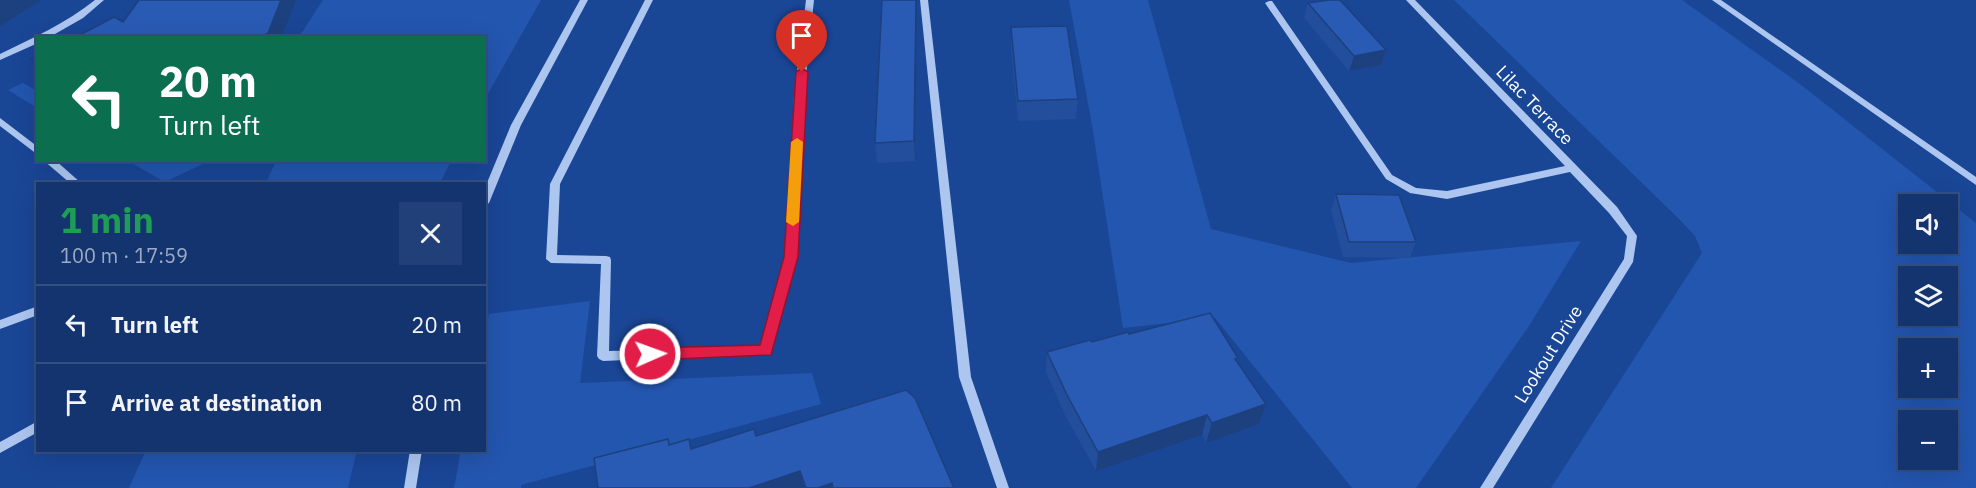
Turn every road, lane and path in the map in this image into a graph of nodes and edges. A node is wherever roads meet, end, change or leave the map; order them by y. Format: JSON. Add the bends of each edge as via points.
{"nodes":[{"id":1,"x":100,"y":0,"type":"edge"},
{"id":2,"x":584,"y":0,"type":"edge"},
{"id":3,"x":649,"y":0,"type":"edge"},
{"id":4,"x":810,"y":0,"type":"edge"},
{"id":5,"x":924,"y":0,"type":"edge"},
{"id":6,"x":1410,"y":0,"type":"edge"},
{"id":7,"x":1716,"y":0,"type":"edge"},
{"id":8,"x":1269,"y":3,"type":"dead end"},
{"id":9,"x":43,"y":36,"type":"edge"},
{"id":10,"x":36,"y":39,"type":"edge"},
{"id":11,"x":0,"y":57,"type":"edge"},
{"id":12,"x":0,"y":121,"type":"edge"},
{"id":13,"x":36,"y":150,"type":"edge"},
{"id":14,"x":50,"y":162,"type":"edge"},
{"id":15,"x":1572,"y":168,"type":"junction"},
{"id":16,"x":75,"y":182,"type":"edge"},
{"id":17,"x":1976,"y":182,"type":"edge"},
{"id":18,"x":486,"y":198,"type":"edge"},
{"id":19,"x":1632,"y":236,"type":"joint"},
{"id":20,"x":36,"y":311,"type":"edge"},
{"id":21,"x":0,"y":325,"type":"edge"},
{"id":22,"x":36,"y":427,"type":"edge"},
{"id":23,"x":0,"y":448,"type":"edge"},
{"id":24,"x":416,"y":452,"type":"edge"},
{"id":25,"x":410,"y":488,"type":"edge"},
{"id":26,"x":1003,"y":488,"type":"edge"},
{"id":27,"x":1486,"y":488,"type":"edge"}],
"edges":[{"from":1,"to":9,"type":"street"},
{"from":2,"to":18,"type":"street","via":[[516,124]]},
{"from":3,"to":4,"type":"street","via":[[555,184],[551,259],[606,260],[603,356],[766,351],[791,257],[799,96]]},
{"from":5,"to":26,"type":"street","via":[[965,377]]},
{"from":6,"to":15,"type":"street","name":"Lilac Terrace"},
{"from":7,"to":17,"type":"street"},
{"from":8,"to":15,"type":"street","via":[[1389,177],[1414,191],[1447,195]]},
{"from":10,"to":11,"type":"street"},
{"from":12,"to":13,"type":"street"},
{"from":14,"to":16,"type":"street"},
{"from":15,"to":19,"type":"street","name":"Lilac Terrace"},
{"from":19,"to":27,"type":"street","name":"Lookout Drive","via":[[1629,259]]},
{"from":20,"to":21,"type":"street"},
{"from":22,"to":23,"type":"street"},
{"from":24,"to":25,"type":"street"}]}
